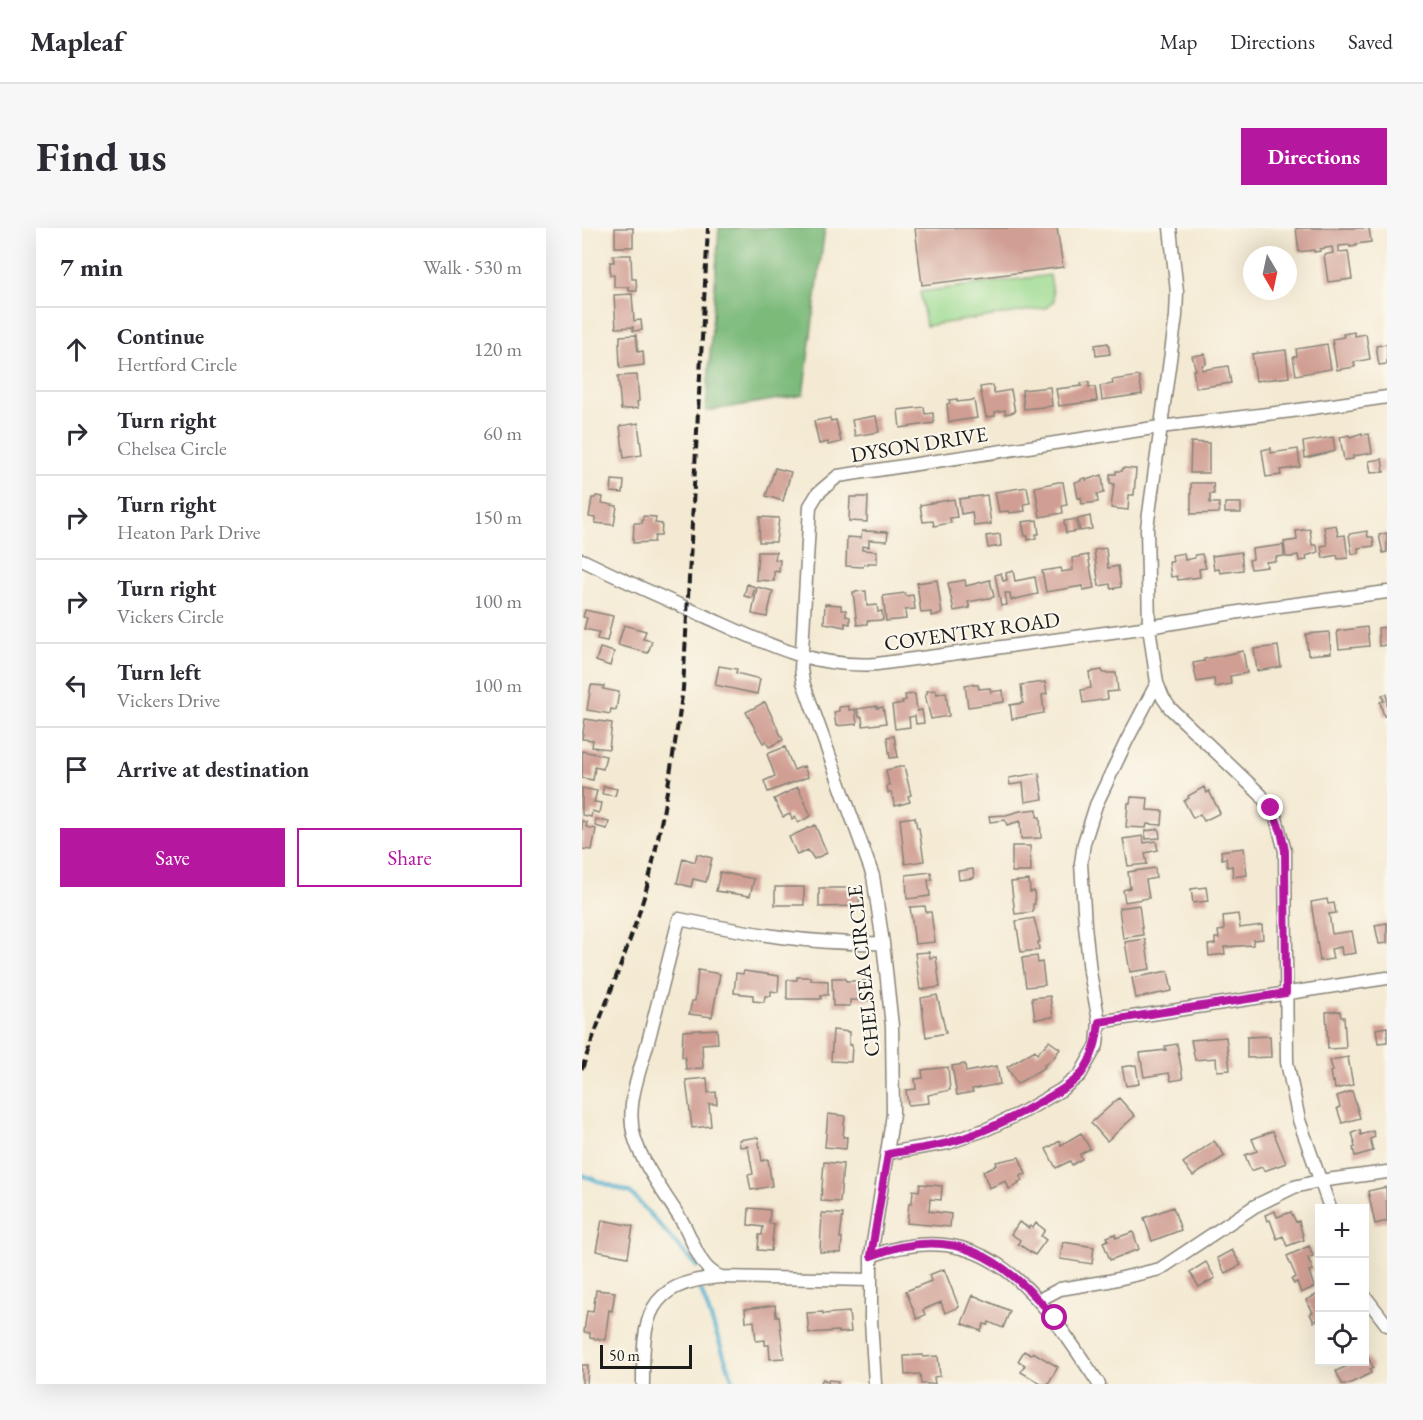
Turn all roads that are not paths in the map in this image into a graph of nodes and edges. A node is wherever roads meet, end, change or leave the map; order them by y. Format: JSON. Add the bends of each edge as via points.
{"nodes":[{"id":1,"x":1170,"y":228,"type":"edge"},
{"id":2,"x":1387,"y":397,"type":"edge"},
{"id":3,"x":1160,"y":427,"type":"junction"},
{"id":4,"x":582,"y":560,"type":"edge"},
{"id":5,"x":1387,"y":592,"type":"edge"},
{"id":6,"x":1149,"y":627,"type":"junction"},
{"id":7,"x":803,"y":657,"type":"junction"},
{"id":8,"x":1157,"y":683,"type":"junction"},
{"id":9,"x":883,"y":943,"type":"junction"},
{"id":10,"x":1387,"y":978,"type":"edge"},
{"id":11,"x":1286,"y":993,"type":"junction"},
{"id":12,"x":1099,"y":1022,"type":"junction"},
{"id":13,"x":888,"y":1154,"type":"junction"},
{"id":14,"x":1387,"y":1172,"type":"edge"},
{"id":15,"x":1320,"y":1181,"type":"junction"},
{"id":16,"x":1328,"y":1204,"type":"edge"},
{"id":17,"x":871,"y":1256,"type":"junction"},
{"id":18,"x":721,"y":1277,"type":"junction"},
{"id":19,"x":870,"y":1280,"type":"junction"},
{"id":20,"x":1039,"y":1300,"type":"junction"},
{"id":21,"x":1369,"y":1300,"type":"edge"},
{"id":22,"x":1387,"y":1325,"type":"edge"},
{"id":23,"x":643,"y":1384,"type":"edge"},
{"id":24,"x":875,"y":1384,"type":"edge"},
{"id":25,"x":1099,"y":1384,"type":"edge"}],
"edges":[{"from":1,"to":3,"type":"street","via":[[1176,307]]},
{"from":2,"to":3,"type":"street","name":"DYSON DRIVE"},
{"from":3,"to":6,"type":"street","via":[[1148,528]]},
{"from":3,"to":7,"type":"street","name":"DYSON DRIVE","via":[[838,476],[818,493],[810,506]]},
{"from":4,"to":7,"type":"street","name":"COVENTRY ROAD","via":[[663,599]]},
{"from":5,"to":6,"type":"street","name":"COVENTRY ROAD"},
{"from":6,"to":7,"type":"street","name":"COVENTRY ROAD","via":[[877,664],[844,666]]},
{"from":6,"to":8,"type":"street"},
{"from":7,"to":9,"type":"street","name":"CHELSEA CIRCLE","via":[[805,693],[873,876]]},
{"from":8,"to":11,"type":"street","via":[[1170,708],[1244,777],[1276,818],[1286,867]]},
{"from":8,"to":12,"type":"street","via":[[1096,805],[1084,843],[1084,925]]},
{"from":9,"to":13,"type":"street","name":"CHELSEA CIRCLE","via":[[893,1064]]},
{"from":9,"to":18,"type":"street","via":[[781,939],[679,919],[631,1122],[640,1150],[702,1262],[707,1270]]},
{"from":10,"to":11,"type":"street"},
{"from":11,"to":12,"type":"street"},
{"from":11,"to":15,"type":"street","via":[[1290,1081]]},
{"from":12,"to":13,"type":"street","via":[[1096,1045],[1088,1062],[1080,1075],[1061,1090],[1006,1121],[966,1137]]},
{"from":13,"to":17,"type":"street","name":"CHELSEA CIRCLE"},
{"from":14,"to":15,"type":"street"},
{"from":15,"to":16,"type":"street"},
{"from":15,"to":20,"type":"street","via":[[1284,1191],[1255,1206],[1160,1269],[1060,1289]]},
{"from":17,"to":19,"type":"street","name":"CHELSEA CIRCLE"},
{"from":17,"to":20,"type":"street","via":[[919,1244],[959,1246],[1004,1267]]},
{"from":18,"to":19,"type":"street"},
{"from":18,"to":23,"type":"street","via":[[677,1285],[652,1308],[643,1349]]},
{"from":19,"to":24,"type":"street","name":"CHELSEA CIRCLE"},
{"from":20,"to":25,"type":"street"},
{"from":21,"to":22,"type":"street"}]}
